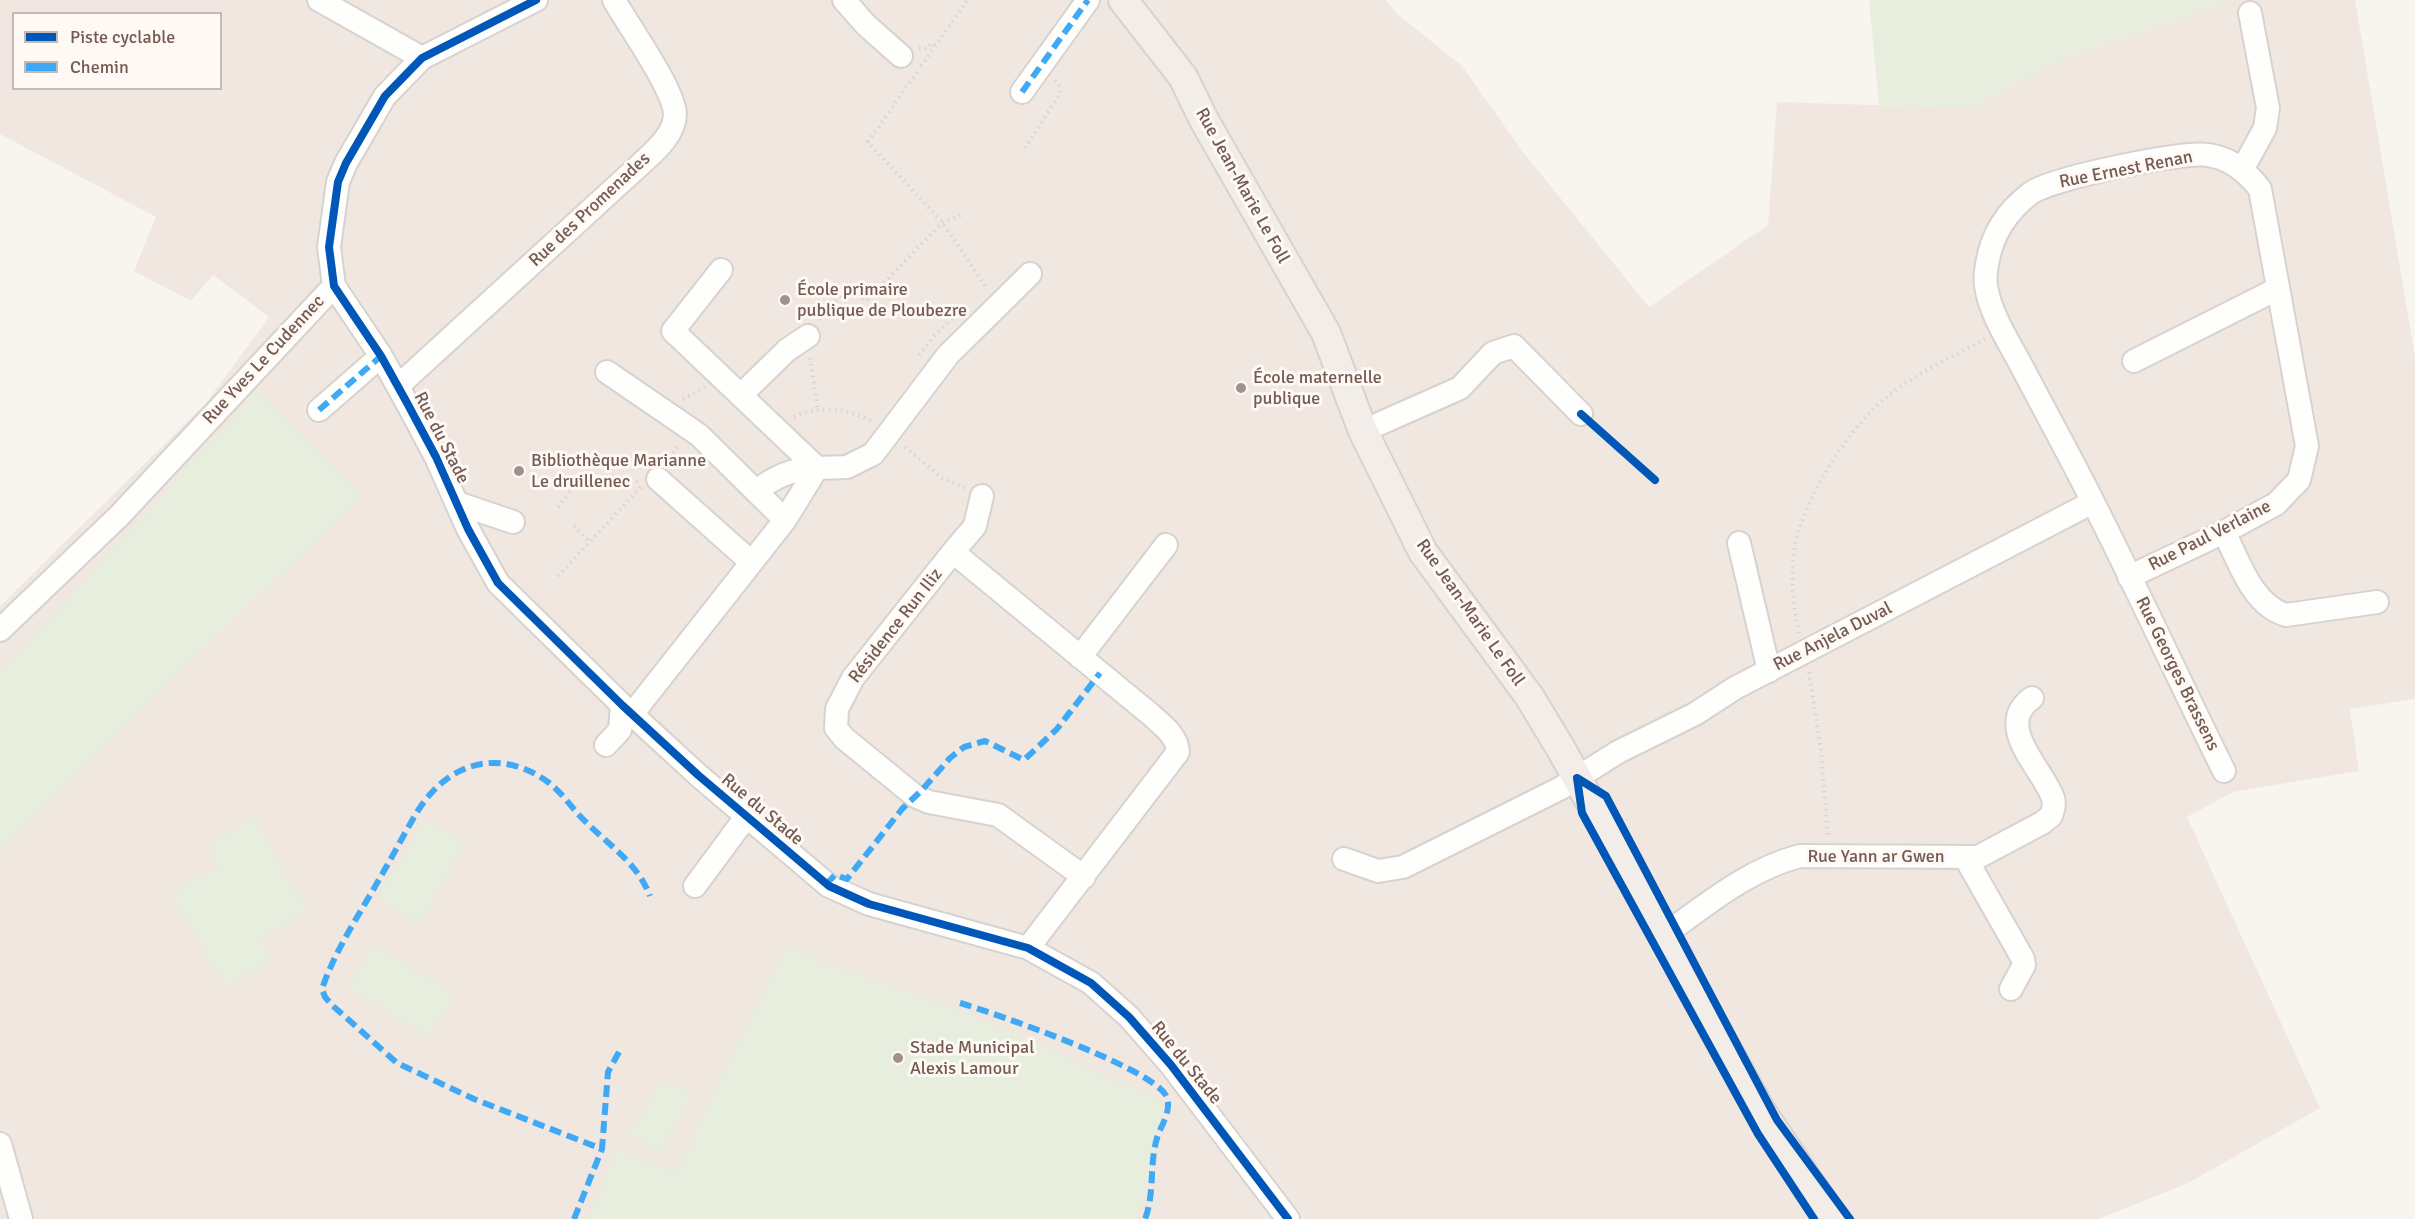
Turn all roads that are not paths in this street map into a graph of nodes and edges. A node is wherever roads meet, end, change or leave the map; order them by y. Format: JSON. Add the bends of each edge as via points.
{"nodes":[{"id":1,"x":319,"y":0,"type":"edge"},
{"id":2,"x":536,"y":0,"type":"edge"},
{"id":3,"x":614,"y":0,"type":"edge"},
{"id":4,"x":844,"y":0,"type":"edge"},
{"id":5,"x":1088,"y":0,"type":"edge"},
{"id":6,"x":1123,"y":0,"type":"edge"},
{"id":7,"x":2250,"y":13,"type":"dead end"},
{"id":8,"x":901,"y":56,"type":"dead end"},
{"id":9,"x":422,"y":58,"type":"junction"},
{"id":10,"x":1032,"y":82,"type":"road end"},
{"id":11,"x":2242,"y":170,"type":"junction"},
{"id":12,"x":721,"y":270,"type":"dead end"},
{"id":13,"x":1030,"y":274,"type":"dead end"},
{"id":14,"x":334,"y":286,"type":"junction"},
{"id":15,"x":2277,"y":289,"type":"junction"},
{"id":16,"x":808,"y":336,"type":"dead end"},
{"id":17,"x":2292,"y":355,"type":"joint"},
{"id":18,"x":381,"y":356,"type":"junction"},
{"id":19,"x":2134,"y":361,"type":"dead end"},
{"id":20,"x":608,"y":372,"type":"dead end"},
{"id":21,"x":398,"y":386,"type":"junction"},
{"id":22,"x":741,"y":395,"type":"junction"},
{"id":23,"x":319,"y":410,"type":"dead end"},
{"id":24,"x":1581,"y":414,"type":"dead end"},
{"id":25,"x":1363,"y":431,"type":"junction"},
{"id":26,"x":817,"y":468,"type":"junction"},
{"id":27,"x":659,"y":472,"type":"road end"},
{"id":28,"x":756,"y":491,"type":"junction"},
{"id":29,"x":982,"y":496,"type":"road end"},
{"id":30,"x":2093,"y":502,"type":"junction"},
{"id":31,"x":457,"y":503,"type":"junction"},
{"id":32,"x":785,"y":520,"type":"junction"},
{"id":33,"x":513,"y":522,"type":"dead end"},
{"id":34,"x":2224,"y":532,"type":"junction"},
{"id":35,"x":1739,"y":543,"type":"dead end"},
{"id":36,"x":1166,"y":545,"type":"dead end"},
{"id":37,"x":954,"y":552,"type":"junction"},
{"id":38,"x":751,"y":562,"type":"junction"},
{"id":39,"x":2129,"y":577,"type":"junction"},
{"id":40,"x":2377,"y":602,"type":"dead end"},
{"id":41,"x":0,"y":630,"type":"edge"},
{"id":42,"x":1080,"y":657,"type":"junction"},
{"id":43,"x":1769,"y":671,"type":"junction"},
{"id":44,"x":2032,"y":698,"type":"dead end"},
{"id":45,"x":627,"y":709,"type":"junction"},
{"id":46,"x":606,"y":745,"type":"dead end"},
{"id":47,"x":2224,"y":771,"type":"dead end"},
{"id":48,"x":1577,"y":778,"type":"junction"},
{"id":49,"x":747,"y":817,"type":"junction"},
{"id":50,"x":1965,"y":857,"type":"junction"},
{"id":51,"x":1344,"y":859,"type":"dead end"},
{"id":52,"x":1084,"y":877,"type":"junction"},
{"id":53,"x":695,"y":886,"type":"dead end"},
{"id":54,"x":1664,"y":935,"type":"junction"},
{"id":55,"x":1029,"y":948,"type":"junction"},
{"id":56,"x":2011,"y":988,"type":"dead end"},
{"id":57,"x":0,"y":1144,"type":"edge"},
{"id":58,"x":21,"y":1219,"type":"edge"},
{"id":59,"x":1288,"y":1219,"type":"edge"},
{"id":60,"x":1834,"y":1219,"type":"edge"}],
"edges":[{"from":1,"to":9,"type":"street"},
{"from":2,"to":9,"type":"street","name":"Rue Yves Le Cudennec"},
{"from":3,"to":21,"type":"street","name":"Rue des Promenades","via":[[661,77],[675,114],[671,131],[642,163]]},
{"from":4,"to":8,"type":"street"},
{"from":5,"to":10,"type":"street"},
{"from":6,"to":25,"type":"main road","name":"Rue Jean-Marie Le Foll","via":[[1184,77],[1227,161],[1326,333]]},
{"from":7,"to":11,"type":"street","via":[[2268,108],[2265,128]]},
{"from":9,"to":14,"type":"street","name":"Rue Yves Le Cudennec","via":[[385,96],[338,182],[329,247]]},
{"from":11,"to":15,"type":"street","name":"Rue Ernest Renan","via":[[2260,189]]},
{"from":11,"to":30,"type":"street","name":"Rue Ernest Renan","via":[[2207,155],[2170,158],[2060,180],[2034,191],[2001,223],[1992,242],[1986,287],[2003,330]]},
{"from":12,"to":22,"type":"street","via":[[673,331]]},
{"from":13,"to":26,"type":"street","via":[[948,355],[873,454],[847,467]]},
{"from":14,"to":18,"type":"street","name":"Rue du Stade"},
{"from":14,"to":41,"type":"street","name":"Rue Yves Le Cudennec","via":[[119,516]]},
{"from":15,"to":17,"type":"street","name":"Rue Ernest Renan"},
{"from":15,"to":19,"type":"street"},
{"from":16,"to":22,"type":"street","via":[[787,350]]},
{"from":17,"to":34,"type":"street","name":"Rue Paul Verlaine","via":[[2307,446],[2300,480],[2276,504]]},
{"from":18,"to":21,"type":"street","name":"Rue du Stade"},
{"from":18,"to":23,"type":"street"},
{"from":20,"to":28,"type":"street","via":[[693,431]]},
{"from":21,"to":31,"type":"street","name":"Rue du Stade"},
{"from":22,"to":26,"type":"street"},
{"from":24,"to":25,"type":"street","via":[[1514,346],[1493,353],[1460,388]]},
{"from":25,"to":48,"type":"main road","name":"Rue Jean-Marie Le Foll","via":[[1423,552],[1529,696]]},
{"from":26,"to":28,"type":"street","via":[[797,469]]},
{"from":26,"to":32,"type":"street"},
{"from":27,"to":38,"type":"street"},
{"from":28,"to":32,"type":"street"},
{"from":29,"to":37,"type":"street","name":"Résidence Run Iliz","via":[[975,525]]},
{"from":30,"to":39,"type":"street","name":"Rue Ernest Renan"},
{"from":30,"to":43,"type":"street","name":"Rue Anjela Duval"},
{"from":31,"to":33,"type":"street"},
{"from":31,"to":45,"type":"street","name":"Rue du Stade","via":[[498,583]]},
{"from":32,"to":38,"type":"street"},
{"from":34,"to":39,"type":"street","name":"Rue Paul Verlaine"},
{"from":34,"to":40,"type":"street","via":[[2258,597],[2274,612],[2286,615]]},
{"from":35,"to":43,"type":"street"},
{"from":36,"to":42,"type":"street"},
{"from":37,"to":42,"type":"street","name":"Résidence Run Iliz"},
{"from":37,"to":52,"type":"street","name":"Résidence Run Iliz","via":[[853,678],[837,709],[836,728],[915,796],[998,815]]},
{"from":38,"to":45,"type":"street"},
{"from":39,"to":47,"type":"street","name":"Rue Georges Brassens"},
{"from":42,"to":52,"type":"street","name":"Résidence Run Iliz","via":[[1169,731],[1178,744],[1178,752]]},
{"from":43,"to":48,"type":"street","name":"Rue Anjela Duval"},
{"from":44,"to":50,"type":"street","name":"Rue Yann ar Gwen","via":[[2022,708],[2018,729],[2053,798],[2051,816],[1978,857]]},
{"from":45,"to":46,"type":"street","via":[[620,730]]},
{"from":45,"to":49,"type":"street","name":"Rue du Stade"},
{"from":48,"to":51,"type":"street","name":"Rue Anjela Duval","via":[[1403,867],[1378,871]]},
{"from":48,"to":54,"type":"main road","name":"Rue Jean-Marie Le Foll"},
{"from":49,"to":53,"type":"street"},
{"from":49,"to":55,"type":"street","name":"Rue du Stade","via":[[829,886],[869,904]]},
{"from":50,"to":54,"type":"street","name":"Rue Yann ar Gwen","via":[[1800,856],[1765,869],[1725,892]]},
{"from":50,"to":56,"type":"street","name":"Rue Yann ar Gwen","via":[[2022,959],[2024,965]]},
{"from":52,"to":55,"type":"street","name":"Résidence Run Iliz"},
{"from":54,"to":60,"type":"main road","name":"Rue Jean-Marie Le Foll","via":[[1761,1111]]},
{"from":55,"to":59,"type":"street","name":"Rue du Stade","via":[[1091,983],[1129,1017],[1171,1065]]},
{"from":57,"to":58,"type":"street"}]}
